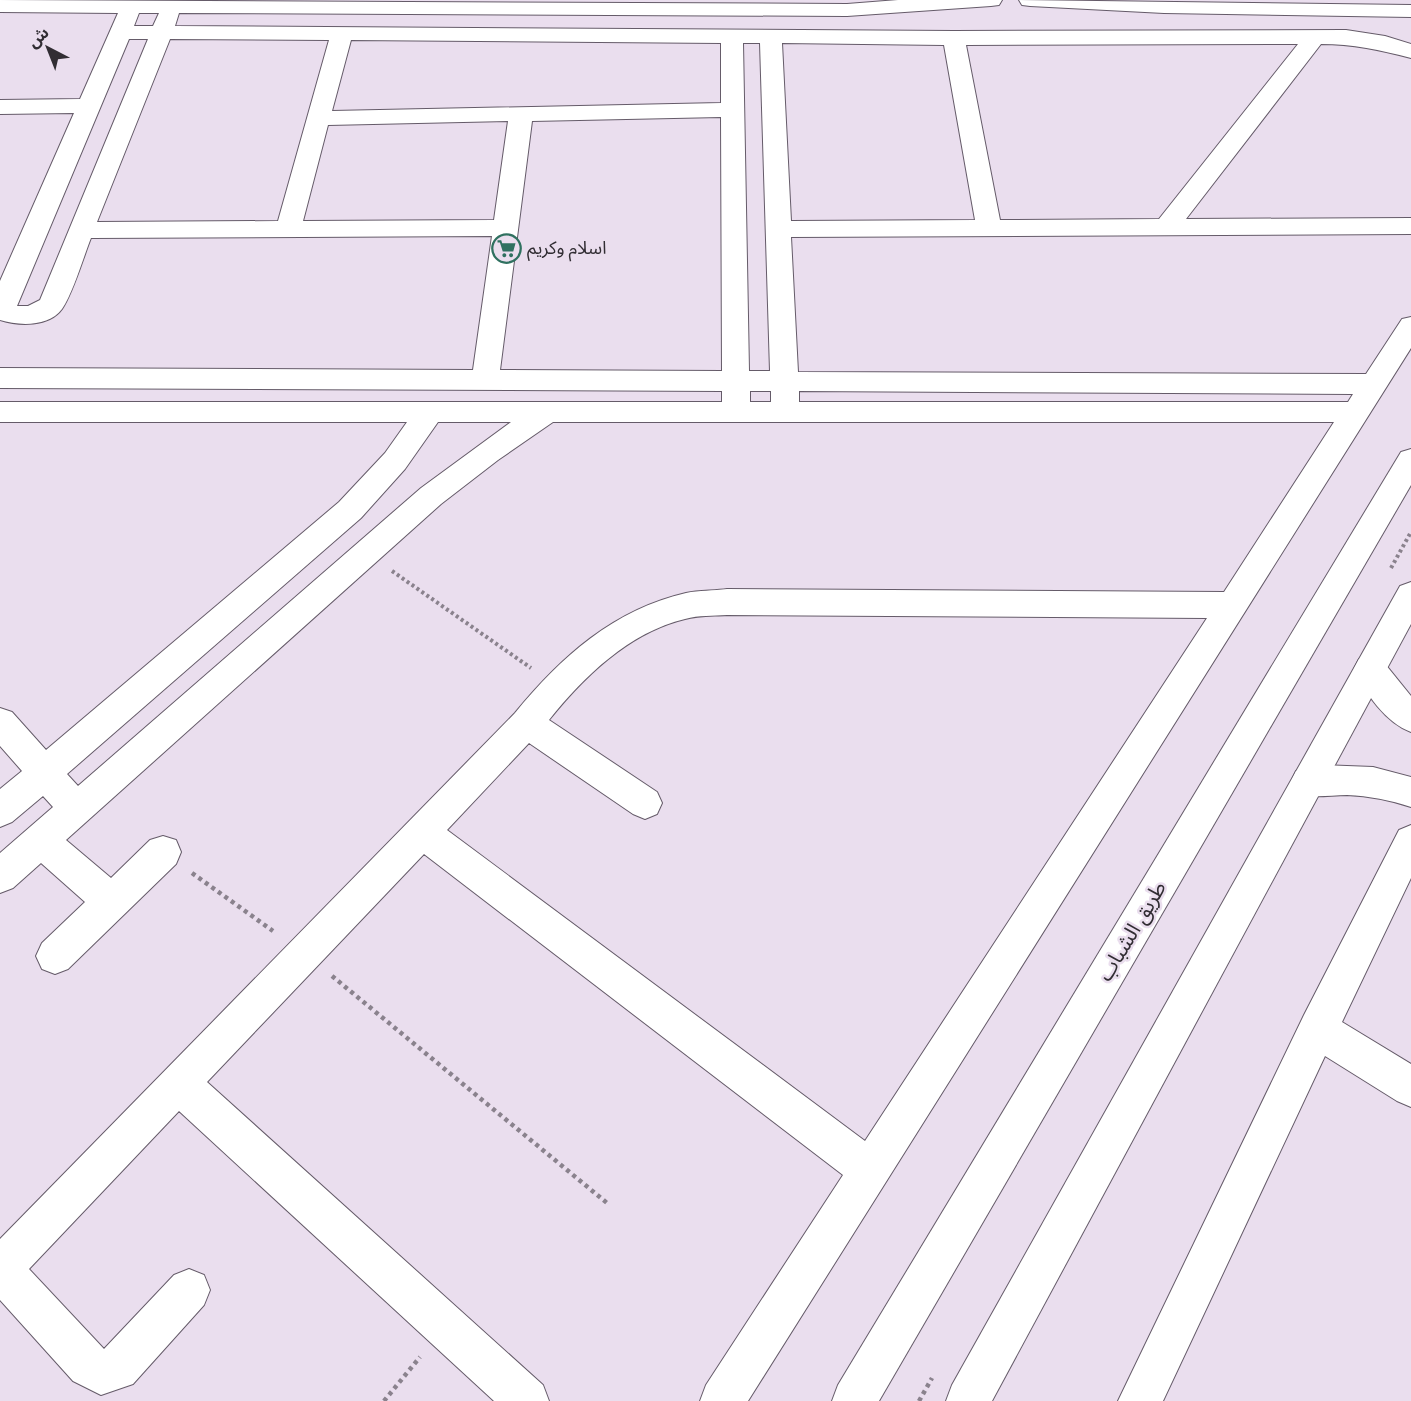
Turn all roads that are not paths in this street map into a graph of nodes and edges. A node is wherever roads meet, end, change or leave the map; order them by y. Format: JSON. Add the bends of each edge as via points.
{"nodes":[{"id":1,"x":991,"y":0,"type":"edge"},
{"id":2,"x":1030,"y":0,"type":"edge"},
{"id":3,"x":1337,"y":0,"type":"edge"},
{"id":4,"x":0,"y":6,"type":"edge"},
{"id":5,"x":131,"y":7,"type":"junction"},
{"id":6,"x":172,"y":7,"type":"junction"},
{"id":7,"x":1377,"y":10,"type":"junction"},
{"id":8,"x":1411,"y":11,"type":"edge"},
{"id":9,"x":121,"y":32,"type":"junction"},
{"id":10,"x":163,"y":33,"type":"junction"},
{"id":11,"x":342,"y":33,"type":"junction"},
{"id":12,"x":732,"y":36,"type":"junction"},
{"id":13,"x":771,"y":37,"type":"junction"},
{"id":14,"x":1315,"y":37,"type":"junction"},
{"id":15,"x":954,"y":38,"type":"junction"},
{"id":16,"x":1411,"y":51,"type":"edge"},
{"id":17,"x":89,"y":106,"type":"junction"},
{"id":18,"x":0,"y":107,"type":"edge"},
{"id":19,"x":733,"y":110,"type":"junction"},
{"id":20,"x":520,"y":114,"type":"junction"},
{"id":21,"x":319,"y":118,"type":"junction"},
{"id":22,"x":1411,"y":226,"type":"edge"},
{"id":23,"x":1166,"y":227,"type":"junction"},
{"id":24,"x":506,"y":228,"type":"junction"},
{"id":25,"x":990,"y":228,"type":"junction"},
{"id":26,"x":288,"y":229,"type":"junction"},
{"id":27,"x":778,"y":229,"type":"junction"},
{"id":28,"x":82,"y":230,"type":"junction"},
{"id":29,"x":1411,"y":326,"type":"edge"},
{"id":30,"x":0,"y":378,"type":"edge"},
{"id":31,"x":485,"y":380,"type":"junction"},
{"id":32,"x":736,"y":382,"type":"junction"},
{"id":33,"x":784,"y":382,"type":"junction"},
{"id":34,"x":1365,"y":398,"type":"junction"},
{"id":35,"x":430,"y":412,"type":"junction"},
{"id":36,"x":546,"y":413,"type":"junction"},
{"id":37,"x":736,"y":413,"type":"junction"},
{"id":38,"x":786,"y":413,"type":"junction"},
{"id":39,"x":1,"y":414,"type":"edge"},
{"id":40,"x":1411,"y":460,"type":"edge"},
{"id":41,"x":1411,"y":595,"type":"edge"},
{"id":42,"x":1233,"y":605,"type":"junction"},
{"id":43,"x":1370,"y":669,"type":"junction"},
{"id":44,"x":1411,"y":718,"type":"edge"},
{"id":45,"x":0,"y":722,"type":"edge"},
{"id":46,"x":527,"y":723,"type":"junction"},
{"id":47,"x":45,"y":773,"type":"junction"},
{"id":48,"x":1308,"y":782,"type":"junction"},
{"id":49,"x":1411,"y":792,"type":"edge"},
{"id":50,"x":645,"y":803,"type":"dead end"},
{"id":51,"x":76,"y":809,"type":"junction"},
{"id":52,"x":0,"y":811,"type":"edge"},
{"id":53,"x":422,"y":831,"type":"junction"},
{"id":54,"x":1411,"y":840,"type":"edge"},
{"id":55,"x":16,"y":852,"type":"edge"},
{"id":56,"x":163,"y":852,"type":"road end"},
{"id":57,"x":111,"y":901,"type":"junction"},
{"id":58,"x":55,"y":956,"type":"dead end"},
{"id":59,"x":1318,"y":1029,"type":"junction"},
{"id":60,"x":179,"y":1084,"type":"junction"},
{"id":61,"x":1411,"y":1087,"type":"edge"},
{"id":62,"x":870,"y":1170,"type":"junction"},
{"id":63,"x":0,"y":1269,"type":"edge"},
{"id":64,"x":189,"y":1290,"type":"dead end"},
{"id":65,"x":527,"y":1401,"type":"edge"},
{"id":66,"x":722,"y":1401,"type":"edge"},
{"id":67,"x":854,"y":1401,"type":"edge"},
{"id":68,"x":968,"y":1401,"type":"edge"},
{"id":69,"x":1140,"y":1401,"type":"edge"}],
"edges":[{"from":1,"to":6,"type":"street","via":[[847,10]]},
{"from":2,"to":7,"type":"street","via":[[1164,7]]},
{"from":3,"to":7,"type":"street"},
{"from":4,"to":5,"type":"street"},
{"from":5,"to":6,"type":"street"},
{"from":5,"to":9,"type":"street"},
{"from":6,"to":10,"type":"street"},
{"from":7,"to":8,"type":"street"},
{"from":9,"to":10,"type":"street"},
{"from":9,"to":17,"type":"street"},
{"from":10,"to":11,"type":"street"},
{"from":10,"to":28,"type":"street"},
{"from":11,"to":12,"type":"street"},
{"from":11,"to":21,"type":"street"},
{"from":12,"to":13,"type":"street"},
{"from":12,"to":19,"type":"street"},
{"from":13,"to":15,"type":"street"},
{"from":13,"to":27,"type":"street"},
{"from":14,"to":15,"type":"street"},
{"from":14,"to":16,"type":"street","via":[[1346,37]]},
{"from":14,"to":23,"type":"street"},
{"from":15,"to":25,"type":"street"},
{"from":17,"to":18,"type":"street"},
{"from":17,"to":28,"type":"street","via":[[3,304],[6,312],[28,316],[51,305]]},
{"from":19,"to":20,"type":"street"},
{"from":19,"to":32,"type":"street"},
{"from":20,"to":21,"type":"street"},
{"from":20,"to":24,"type":"street"},
{"from":21,"to":26,"type":"street"},
{"from":22,"to":23,"type":"street"},
{"from":23,"to":25,"type":"street"},
{"from":24,"to":26,"type":"street"},
{"from":24,"to":31,"type":"street"},
{"from":25,"to":27,"type":"street"},
{"from":26,"to":28,"type":"street"},
{"from":27,"to":33,"type":"street"},
{"from":29,"to":34,"type":"street"},
{"from":30,"to":31,"type":"street"},
{"from":31,"to":32,"type":"street"},
{"from":32,"to":33,"type":"street"},
{"from":32,"to":37,"type":"street"},
{"from":33,"to":34,"type":"street"},
{"from":33,"to":38,"type":"street"},
{"from":34,"to":38,"type":"street"},
{"from":34,"to":42,"type":"street"},
{"from":35,"to":36,"type":"street"},
{"from":35,"to":39,"type":"street"},
{"from":35,"to":47,"type":"street","via":[[395,461],[350,510]]},
{"from":36,"to":37,"type":"street"},
{"from":36,"to":51,"type":"street","via":[[431,496]]},
{"from":37,"to":38,"type":"street"},
{"from":40,"to":67,"type":"street","name":"طريق الشباب"},
{"from":41,"to":43,"type":"street"},
{"from":42,"to":46,"type":"street","via":[[727,602],[686,606],[647,618],[612,637],[556,686]]},
{"from":42,"to":62,"type":"street"},
{"from":43,"to":44,"type":"street"},
{"from":43,"to":48,"type":"street"},
{"from":45,"to":47,"type":"street"},
{"from":46,"to":50,"type":"street"},
{"from":46,"to":53,"type":"street"},
{"from":47,"to":51,"type":"street"},
{"from":47,"to":52,"type":"street"},
{"from":48,"to":49,"type":"street","via":[[1368,781]]},
{"from":48,"to":68,"type":"street"},
{"from":51,"to":55,"type":"street"},
{"from":53,"to":60,"type":"street"},
{"from":53,"to":62,"type":"street"},
{"from":54,"to":59,"type":"street"},
{"from":55,"to":57,"type":"street"},
{"from":56,"to":57,"type":"street"},
{"from":57,"to":58,"type":"street"},
{"from":59,"to":61,"type":"street"},
{"from":59,"to":69,"type":"street"},
{"from":60,"to":63,"type":"street"},
{"from":60,"to":65,"type":"street"},
{"from":62,"to":66,"type":"street"},
{"from":63,"to":64,"type":"street","via":[[89,1365],[101,1373],[117,1368]]}]}
